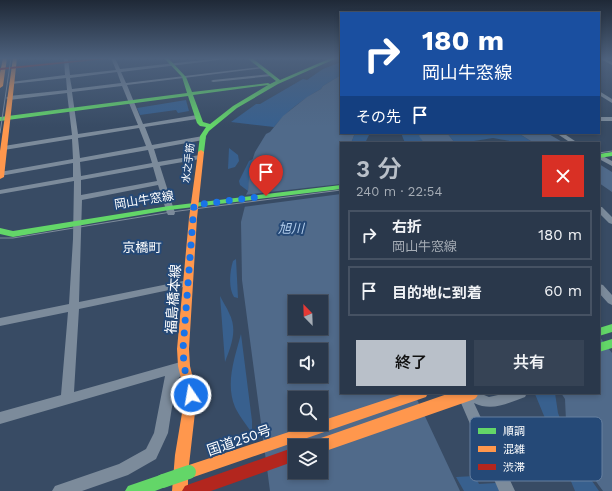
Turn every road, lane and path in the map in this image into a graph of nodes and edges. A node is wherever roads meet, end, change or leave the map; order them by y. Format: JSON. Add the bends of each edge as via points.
{"nodes":[{"id":1,"x":28,"y":81,"type":"edge"},
{"id":2,"x":69,"y":81,"type":"edge"},
{"id":3,"x":123,"y":81,"type":"edge"},
{"id":4,"x":150,"y":81,"type":"edge"},
{"id":5,"x":185,"y":81,"type":"edge"},
{"id":6,"x":222,"y":81,"type":"edge"},
{"id":7,"x":283,"y":81,"type":"edge"},
{"id":8,"x":213,"y":82,"type":"joint"},
{"id":9,"x":11,"y":83,"type":"joint"},
{"id":10,"x":278,"y":83,"type":"junction"},
{"id":11,"x":124,"y":84,"type":"junction"},
{"id":12,"x":70,"y":90,"type":"junction"},
{"id":13,"x":220,"y":90,"type":"junction"},
{"id":14,"x":190,"y":94,"type":"junction"},
{"id":15,"x":600,"y":94,"type":"edge"},
{"id":16,"x":600,"y":97,"type":"edge"},
{"id":17,"x":605,"y":97,"type":"junction"},
{"id":18,"x":9,"y":98,"type":"junction"},
{"id":19,"x":612,"y":101,"type":"edge"},
{"id":20,"x":131,"y":102,"type":"junction"},
{"id":21,"x":73,"y":109,"type":"junction"},
{"id":22,"x":197,"y":117,"type":"junction"},
{"id":23,"x":4,"y":118,"type":"edge"},
{"id":24,"x":612,"y":118,"type":"edge"},
{"id":25,"x":600,"y":119,"type":"edge"},
{"id":26,"x":142,"y":126,"type":"junction"},
{"id":27,"x":210,"y":126,"type":"junction"},
{"id":28,"x":561,"y":134,"type":"edge"},
{"id":29,"x":76,"y":136,"type":"junction"},
{"id":30,"x":203,"y":138,"type":"junction"},
{"id":31,"x":573,"y":142,"type":"edge"},
{"id":32,"x":150,"y":147,"type":"junction"},
{"id":33,"x":4,"y":148,"type":"junction"},
{"id":34,"x":612,"y":150,"type":"edge"},
{"id":35,"x":600,"y":152,"type":"edge"},
{"id":36,"x":612,"y":154,"type":"edge"},
{"id":37,"x":600,"y":156,"type":"edge"},
{"id":38,"x":200,"y":157,"type":"junction"},
{"id":39,"x":600,"y":157,"type":"edge"},
{"id":40,"x":78,"y":161,"type":"junction"},
{"id":41,"x":156,"y":164,"type":"junction"},
{"id":42,"x":612,"y":164,"type":"edge"},
{"id":43,"x":0,"y":175,"type":"edge"},
{"id":44,"x":77,"y":178,"type":"junction"},
{"id":45,"x":162,"y":182,"type":"junction"},
{"id":46,"x":340,"y":186,"type":"edge"},
{"id":47,"x":340,"y":191,"type":"edge"},
{"id":48,"x":0,"y":192,"type":"edge"},
{"id":49,"x":78,"y":198,"type":"junction"},
{"id":50,"x":221,"y":204,"type":"junction"},
{"id":51,"x":194,"y":208,"type":"junction"},
{"id":52,"x":600,"y":210,"type":"edge"},
{"id":53,"x":170,"y":211,"type":"junction"},
{"id":54,"x":612,"y":221,"type":"edge"},
{"id":55,"x":79,"y":225,"type":"junction"},
{"id":56,"x":0,"y":231,"type":"edge"},
{"id":57,"x":13,"y":237,"type":"junction"},
{"id":58,"x":1,"y":240,"type":"edge"},
{"id":59,"x":188,"y":283,"type":"junction"},
{"id":60,"x":612,"y":287,"type":"edge"},
{"id":61,"x":600,"y":288,"type":"edge"},
{"id":62,"x":600,"y":289,"type":"edge"},
{"id":63,"x":612,"y":301,"type":"edge"},
{"id":64,"x":74,"y":307,"type":"junction"},
{"id":65,"x":0,"y":322,"type":"edge"},
{"id":66,"x":612,"y":328,"type":"edge"},
{"id":67,"x":600,"y":332,"type":"edge"},
{"id":68,"x":612,"y":343,"type":"edge"},
{"id":69,"x":600,"y":348,"type":"edge"},
{"id":70,"x":184,"y":366,"type":"junction"},
{"id":71,"x":419,"y":394,"type":"edge"},
{"id":72,"x":462,"y":394,"type":"edge"},
{"id":73,"x":468,"y":394,"type":"edge"},
{"id":74,"x":472,"y":394,"type":"edge"},
{"id":75,"x":518,"y":394,"type":"edge"},
{"id":76,"x":67,"y":399,"type":"junction"},
{"id":77,"x":473,"y":417,"type":"edge"},
{"id":78,"x":0,"y":418,"type":"edge"},
{"id":79,"x":328,"y":443,"type":"edge"},
{"id":80,"x":288,"y":456,"type":"edge"},
{"id":81,"x":503,"y":481,"type":"edge"},
{"id":82,"x":60,"y":491,"type":"edge"},
{"id":83,"x":133,"y":491,"type":"edge"},
{"id":84,"x":180,"y":491,"type":"edge"},
{"id":85,"x":190,"y":491,"type":"edge"},
{"id":86,"x":508,"y":491,"type":"edge"}],
"edges":[{"from":1,"to":9,"type":"street"},
{"from":2,"to":12,"type":"street"},
{"from":3,"to":11,"type":"street"},
{"from":4,"to":11,"type":"street"},
{"from":5,"to":14,"type":"main road"},
{"from":6,"to":8,"type":"street"},
{"from":7,"to":10,"type":"main road","name":"水之手筋"},
{"from":8,"to":13,"type":"street"},
{"from":9,"to":18,"type":"main road"},
{"from":10,"to":13,"type":"main road"},
{"from":10,"to":27,"type":"main road","name":"水之手筋","via":[[238,104]]},
{"from":11,"to":12,"type":"street"},
{"from":11,"to":20,"type":"street"},
{"from":12,"to":18,"type":"street"},
{"from":12,"to":21,"type":"street"},
{"from":13,"to":14,"type":"main road"},
{"from":14,"to":20,"type":"main road"},
{"from":14,"to":22,"type":"main road"},
{"from":15,"to":17,"type":"street"},
{"from":16,"to":17,"type":"street"},
{"from":17,"to":19,"type":"street"},
{"from":18,"to":23,"type":"main road"},
{"from":20,"to":21,"type":"main road"},
{"from":20,"to":26,"type":"street"},
{"from":21,"to":23,"type":"main road"},
{"from":21,"to":29,"type":"street"},
{"from":22,"to":26,"type":"street"},
{"from":22,"to":27,"type":"main road","via":[[202,125]]},
{"from":23,"to":33,"type":"main road"},
{"from":24,"to":25,"type":"street"},
{"from":26,"to":29,"type":"street"},
{"from":26,"to":32,"type":"street"},
{"from":27,"to":30,"type":"main road","name":"水之手筋"},
{"from":28,"to":31,"type":"street"},
{"from":29,"to":33,"type":"street"},
{"from":29,"to":40,"type":"street"},
{"from":30,"to":32,"type":"street"},
{"from":30,"to":38,"type":"main road","name":"水之手筋"},
{"from":32,"to":40,"type":"street"},
{"from":32,"to":41,"type":"street"},
{"from":33,"to":43,"type":"main road"},
{"from":34,"to":35,"type":"main road"},
{"from":36,"to":37,"type":"main road"},
{"from":38,"to":41,"type":"street"},
{"from":38,"to":51,"type":"main road","name":"水之手筋"},
{"from":39,"to":42,"type":"street"},
{"from":40,"to":43,"type":"street"},
{"from":40,"to":44,"type":"street"},
{"from":41,"to":44,"type":"street"},
{"from":41,"to":45,"type":"street"},
{"from":44,"to":48,"type":"street"},
{"from":44,"to":49,"type":"street"},
{"from":45,"to":49,"type":"street"},
{"from":45,"to":53,"type":"street"},
{"from":46,"to":50,"type":"main road","name":"岡山牛窓線"},
{"from":47,"to":50,"type":"main road","name":"岡山牛窓線"},
{"from":49,"to":55,"type":"street"},
{"from":50,"to":51,"type":"main road","name":"岡山牛窓線"},
{"from":51,"to":53,"type":"main road","name":"岡山牛窓線"},
{"from":51,"to":59,"type":"main road","name":"福島橋本線"},
{"from":52,"to":54,"type":"street"},
{"from":53,"to":55,"type":"main road","name":"岡山牛窓線"},
{"from":55,"to":57,"type":"main road","name":"岡山牛窓線"},
{"from":55,"to":64,"type":"street"},
{"from":56,"to":57,"type":"main road","name":"岡山牛窓線"},
{"from":57,"to":58,"type":"main road","name":"岡山牛窓線"},
{"from":59,"to":64,"type":"street"},
{"from":59,"to":70,"type":"main road","name":"福島橋本線"},
{"from":60,"to":61,"type":"street"},
{"from":62,"to":63,"type":"street"},
{"from":64,"to":65,"type":"street"},
{"from":64,"to":76,"type":"street"},
{"from":66,"to":67,"type":"main road"},
{"from":68,"to":69,"type":"main road"},
{"from":70,"to":76,"type":"street"},
{"from":70,"to":82,"type":"street","via":[[170,379],[161,433],[151,454],[123,470]]},
{"from":70,"to":84,"type":"main road","name":"福島橋本線","via":[[191,395],[182,455]]},
{"from":71,"to":83,"type":"main road","name":"国道250号","bridge":true},
{"from":72,"to":77,"type":"street"},
{"from":73,"to":79,"type":"main road","bridge":true},
{"from":74,"to":75,"type":"street","via":[[483,403],[492,404]]},
{"from":76,"to":78,"type":"street"},
{"from":80,"to":85,"type":"main road"},
{"from":81,"to":86,"type":"street"}]}
